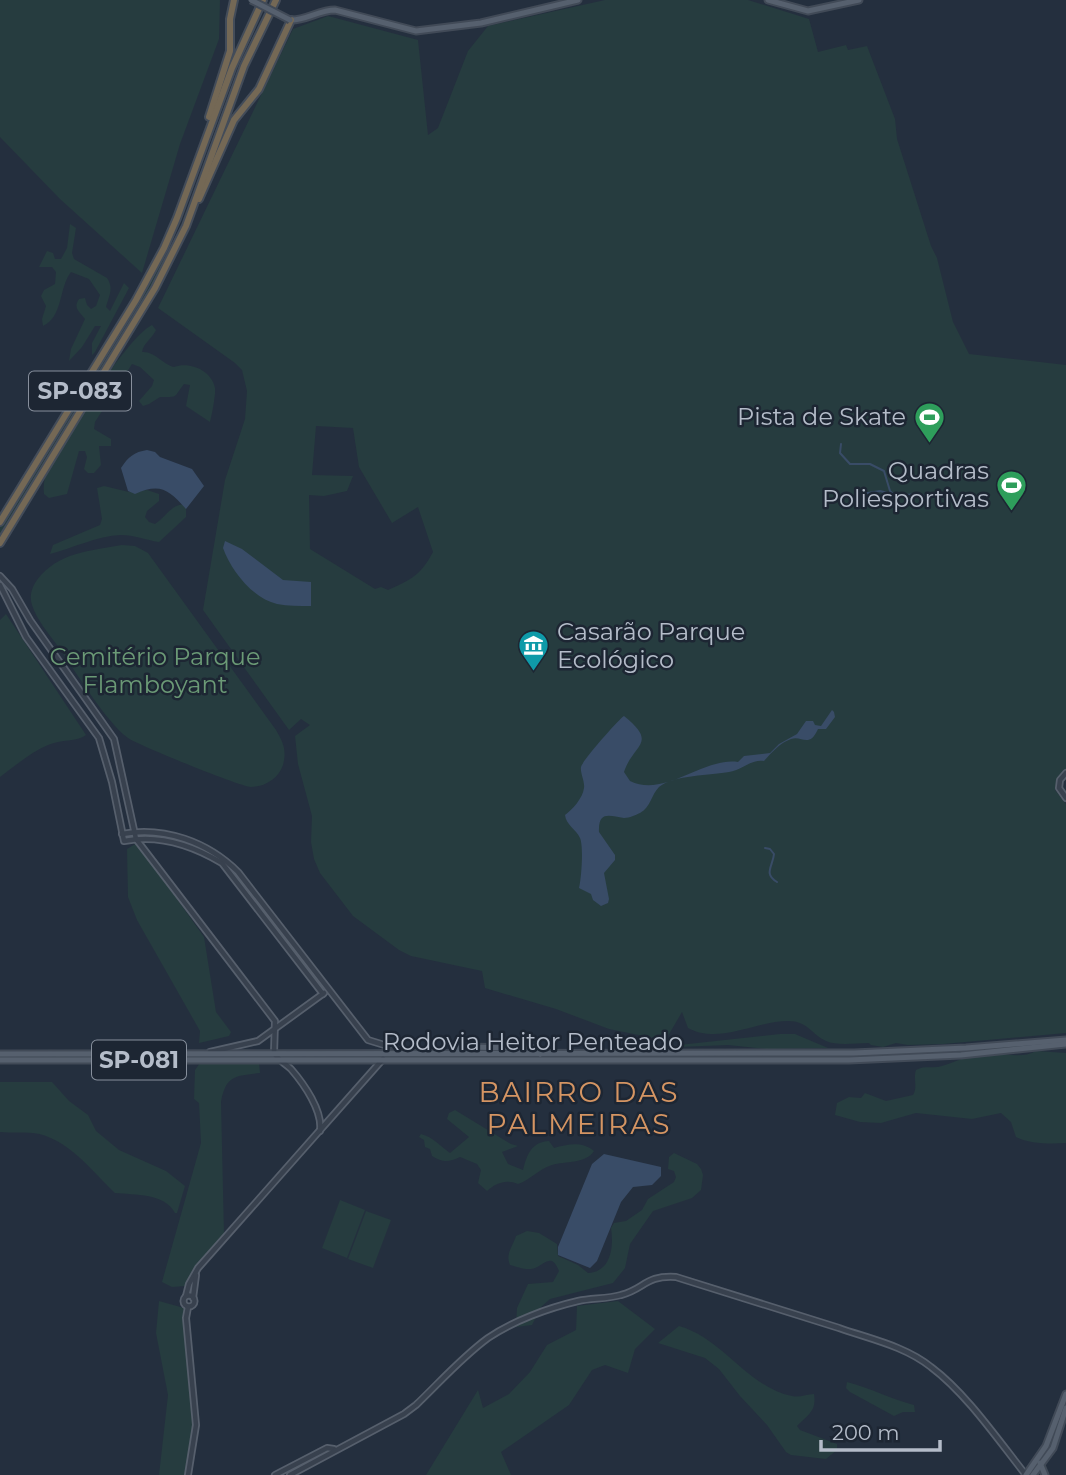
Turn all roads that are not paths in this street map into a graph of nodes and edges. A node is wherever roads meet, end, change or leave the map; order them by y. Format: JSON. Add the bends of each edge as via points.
{"nodes":[{"id":1,"x":234,"y":0,"type":"edge"},
{"id":2,"x":251,"y":0,"type":"edge"},
{"id":3,"x":264,"y":0,"type":"edge"},
{"id":4,"x":276,"y":0,"type":"edge"},
{"id":5,"x":579,"y":0,"type":"edge"},
{"id":6,"x":768,"y":0,"type":"edge"},
{"id":7,"x":859,"y":0,"type":"edge"},
{"id":8,"x":291,"y":20,"type":"junction"},
{"id":9,"x":194,"y":172,"type":"junction"},
{"id":10,"x":186,"y":226,"type":"junction"},
{"id":11,"x":0,"y":522,"type":"edge"},
{"id":12,"x":0,"y":543,"type":"edge"},
{"id":13,"x":1,"y":577,"type":"edge"},
{"id":14,"x":0,"y":585,"type":"edge"},
{"id":15,"x":50,"y":649,"type":"junction"},
{"id":16,"x":40,"y":656,"type":"junction"},
{"id":17,"x":1066,"y":773,"type":"edge"},
{"id":18,"x":124,"y":780,"type":"junction"},
{"id":19,"x":112,"y":782,"type":"junction"},
{"id":20,"x":1066,"y":798,"type":"edge"},
{"id":21,"x":134,"y":832,"type":"junction"},
{"id":22,"x":122,"y":834,"type":"junction"},
{"id":23,"x":136,"y":839,"type":"junction"},
{"id":24,"x":326,"y":992,"type":"junction"},
{"id":25,"x":276,"y":1029,"type":"junction"},
{"id":26,"x":1066,"y":1042,"type":"edge"},
{"id":27,"x":377,"y":1045,"type":"junction"},
{"id":28,"x":0,"y":1054,"type":"edge"},
{"id":29,"x":417,"y":1054,"type":"junction"},
{"id":30,"x":199,"y":1055,"type":"junction"},
{"id":31,"x":276,"y":1056,"type":"junction"},
{"id":32,"x":384,"y":1056,"type":"junction"},
{"id":33,"x":0,"y":1060,"type":"edge"},
{"id":34,"x":319,"y":1115,"type":"junction"},
{"id":35,"x":333,"y":1117,"type":"junction"},
{"id":36,"x":320,"y":1131,"type":"junction"},
{"id":37,"x":198,"y":1268,"type":"junction"},
{"id":38,"x":187,"y":1296,"type":"junction"},
{"id":39,"x":193,"y":1298,"type":"junction"},
{"id":40,"x":188,"y":1307,"type":"junction"},
{"id":41,"x":1066,"y":1394,"type":"edge"},
{"id":42,"x":1066,"y":1408,"type":"edge"},
{"id":43,"x":1050,"y":1436,"type":"junction"},
{"id":44,"x":1061,"y":1438,"type":"junction"},
{"id":45,"x":334,"y":1449,"type":"junction"},
{"id":46,"x":1040,"y":1457,"type":"junction"},
{"id":47,"x":1041,"y":1465,"type":"junction"},
{"id":48,"x":188,"y":1475,"type":"edge"},
{"id":49,"x":275,"y":1475,"type":"edge"},
{"id":50,"x":290,"y":1475,"type":"edge"},
{"id":51,"x":1026,"y":1475,"type":"edge"},
{"id":52,"x":1033,"y":1475,"type":"edge"},
{"id":53,"x":1045,"y":1475,"type":"edge"}],
"edges":[{"from":1,"to":9,"type":"highway","via":[[230,51]]},
{"from":2,"to":8,"type":"main road","bridge":true},
{"from":3,"to":9,"type":"highway","number":"SP-083","via":[[232,68]]},
{"from":4,"to":10,"type":"highway","number":"SP-083","via":[[244,66]]},
{"from":5,"to":8,"type":"main road","via":[[434,30],[411,31],[327,10]]},
{"from":6,"to":7,"type":"main road","via":[[808,11]]},
{"from":8,"to":10,"type":"highway","via":[[259,89],[234,120]]},
{"from":9,"to":11,"type":"highway","number":"SP-083","via":[[177,218],[136,300]]},
{"from":10,"to":12,"type":"highway","number":"SP-083","via":[[168,265]]},
{"from":13,"to":15,"type":"street"},
{"from":14,"to":16,"type":"street"},
{"from":15,"to":16,"type":"street"},
{"from":15,"to":18,"type":"street","via":[[114,739]]},
{"from":16,"to":19,"type":"street","via":[[96,731]]},
{"from":17,"to":20,"type":"street","via":[[1059,788]]},
{"from":18,"to":19,"type":"street"},
{"from":18,"to":21,"type":"street"},
{"from":19,"to":22,"type":"street"},
{"from":21,"to":22,"type":"street"},
{"from":21,"to":23,"type":"street"},
{"from":21,"to":24,"type":"street","via":[[184,839],[225,858]]},
{"from":22,"to":23,"type":"street","via":[[124,841]]},
{"from":23,"to":24,"type":"street","via":[[158,838],[222,863]]},
{"from":23,"to":25,"type":"street","via":[[275,1021]]},
{"from":24,"to":25,"type":"street"},
{"from":24,"to":27,"type":"street"},
{"from":25,"to":30,"type":"street","via":[[249,1044]]},
{"from":25,"to":31,"type":"street"},
{"from":26,"to":29,"type":"main road","name":"Rodovia Heitor Penteado","number":"SP-081","via":[[854,1053]]},
{"from":26,"to":32,"type":"main road","name":"Rodovia Heitor Penteado","number":"SP-081","via":[[961,1055],[849,1060]]},
{"from":27,"to":29,"type":"street"},
{"from":27,"to":32,"type":"street"},
{"from":28,"to":30,"type":"main road","name":"Rodovia Heitor Penteado","number":"SP-081"},
{"from":29,"to":32,"type":"main road","name":"Rodovia Heitor Penteado","number":"SP-081"},
{"from":30,"to":31,"type":"main road","name":"Rodovia Heitor Penteado","number":"SP-081"},
{"from":31,"to":32,"type":"main road","name":"Rodovia Heitor Penteado","number":"SP-081"},
{"from":31,"to":33,"type":"main road","name":"Rodovia Heitor Penteado","number":"SP-081"},
{"from":31,"to":34,"type":"street","via":[[293,1072]]},
{"from":32,"to":35,"type":"street"},
{"from":34,"to":35,"type":"street"},
{"from":34,"to":36,"type":"street"},
{"from":35,"to":36,"type":"street"},
{"from":36,"to":37,"type":"street"},
{"from":37,"to":38,"type":"street"},
{"from":37,"to":39,"type":"street"},
{"from":38,"to":39,"type":"street"},
{"from":38,"to":40,"type":"street","via":[[184,1303]]},
{"from":39,"to":40,"type":"street","via":[[194,1304]]},
{"from":40,"to":48,"type":"street","via":[[196,1425]]},
{"from":41,"to":43,"type":"main road"},
{"from":42,"to":44,"type":"main road"},
{"from":43,"to":44,"type":"main road"},
{"from":43,"to":46,"type":"main road"},
{"from":44,"to":47,"type":"main road"},
{"from":45,"to":49,"type":"street","via":[[327,1448]]},
{"from":45,"to":50,"type":"street"},
{"from":45,"to":51,"type":"street","via":[[416,1405],[488,1339],[508,1328],[557,1307],[621,1295],[657,1277],[676,1277],[918,1358],[968,1404]]},
{"from":46,"to":47,"type":"main road"},
{"from":46,"to":51,"type":"main road"},
{"from":47,"to":52,"type":"main road"},
{"from":47,"to":53,"type":"main road"}]}
